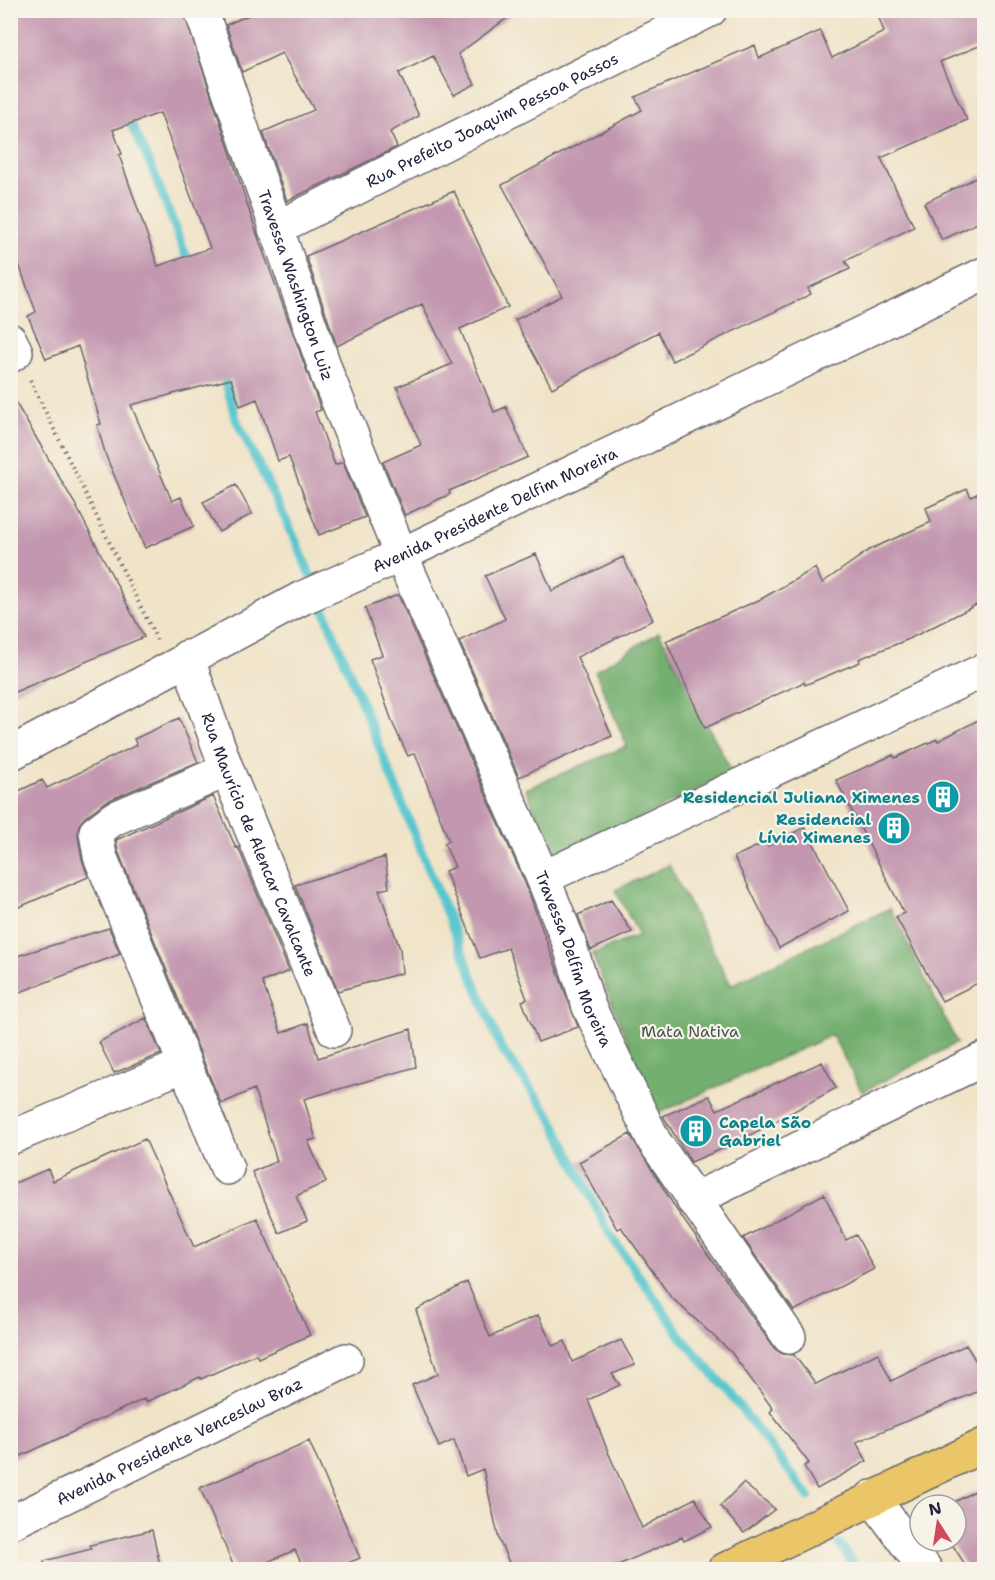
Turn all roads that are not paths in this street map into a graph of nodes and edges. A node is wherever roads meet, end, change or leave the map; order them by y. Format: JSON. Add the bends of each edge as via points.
{"nodes":[{"id":1,"x":201,"y":10,"type":"edge"},
{"id":2,"x":710,"y":10,"type":"edge"},
{"id":3,"x":275,"y":229,"type":"junction"},
{"id":4,"x":984,"y":274,"type":"edge"},
{"id":5,"x":401,"y":555,"type":"junction"},
{"id":6,"x":179,"y":662,"type":"junction"},
{"id":7,"x":984,"y":670,"type":"edge"},
{"id":8,"x":10,"y":754,"type":"edge"},
{"id":9,"x":227,"y":770,"type":"junction"},
{"id":10,"x":543,"y":878,"type":"junction"},
{"id":11,"x":334,"y":1030,"type":"dead end"},
{"id":12,"x":984,"y":1059,"type":"edge"},
{"id":13,"x":184,"y":1065,"type":"junction"},
{"id":14,"x":10,"y":1138,"type":"edge"},
{"id":15,"x":227,"y":1168,"type":"dead end"},
{"id":16,"x":693,"y":1200,"type":"junction"},
{"id":17,"x":789,"y":1337,"type":"dead end"},
{"id":18,"x":346,"y":1360,"type":"dead end"},
{"id":19,"x":984,"y":1445,"type":"edge"},
{"id":20,"x":872,"y":1497,"type":"junction"},
{"id":21,"x":10,"y":1523,"type":"edge"},
{"id":22,"x":724,"y":1569,"type":"edge"},
{"id":23,"x":926,"y":1569,"type":"edge"}],
"edges":[{"from":1,"to":3,"type":"street","name":"Travessa Washington Luiz"},
{"from":2,"to":3,"type":"street","name":"Rua Prefeito Joaquim Pessoa Passos"},
{"from":3,"to":5,"type":"street","name":"Travessa Washington Luiz","via":[[327,377]]},
{"from":4,"to":5,"type":"street","name":"Avenida Presidente Delfim Moreira"},
{"from":5,"to":6,"type":"street","name":"Avenida Presidente Delfim Moreira","via":[[335,582]]},
{"from":5,"to":10,"type":"street","name":"Travessa Delfim Moreira"},
{"from":6,"to":8,"type":"street","name":"Avenida Presidente Delfim Moreira"},
{"from":6,"to":9,"type":"street","name":"Rua Maurício de Alencar Cavalcante"},
{"from":7,"to":10,"type":"street"},
{"from":9,"to":11,"type":"street","name":"Rua Maurício de Alencar Cavalcante"},
{"from":9,"to":13,"type":"street","via":[[113,819],[96,832],[100,856]]},
{"from":10,"to":16,"type":"street","name":"Travessa Delfim Moreira","via":[[589,1007],[654,1141]]},
{"from":12,"to":16,"type":"street"},
{"from":13,"to":14,"type":"street"},
{"from":13,"to":15,"type":"street"},
{"from":16,"to":17,"type":"street","name":"Travessa Delfim Moreira"},
{"from":18,"to":21,"type":"street","name":"Avenida Presidente Venceslau Braz"},
{"from":19,"to":20,"type":"main road"},
{"from":20,"to":22,"type":"main road"},
{"from":20,"to":23,"type":"street"}]}
